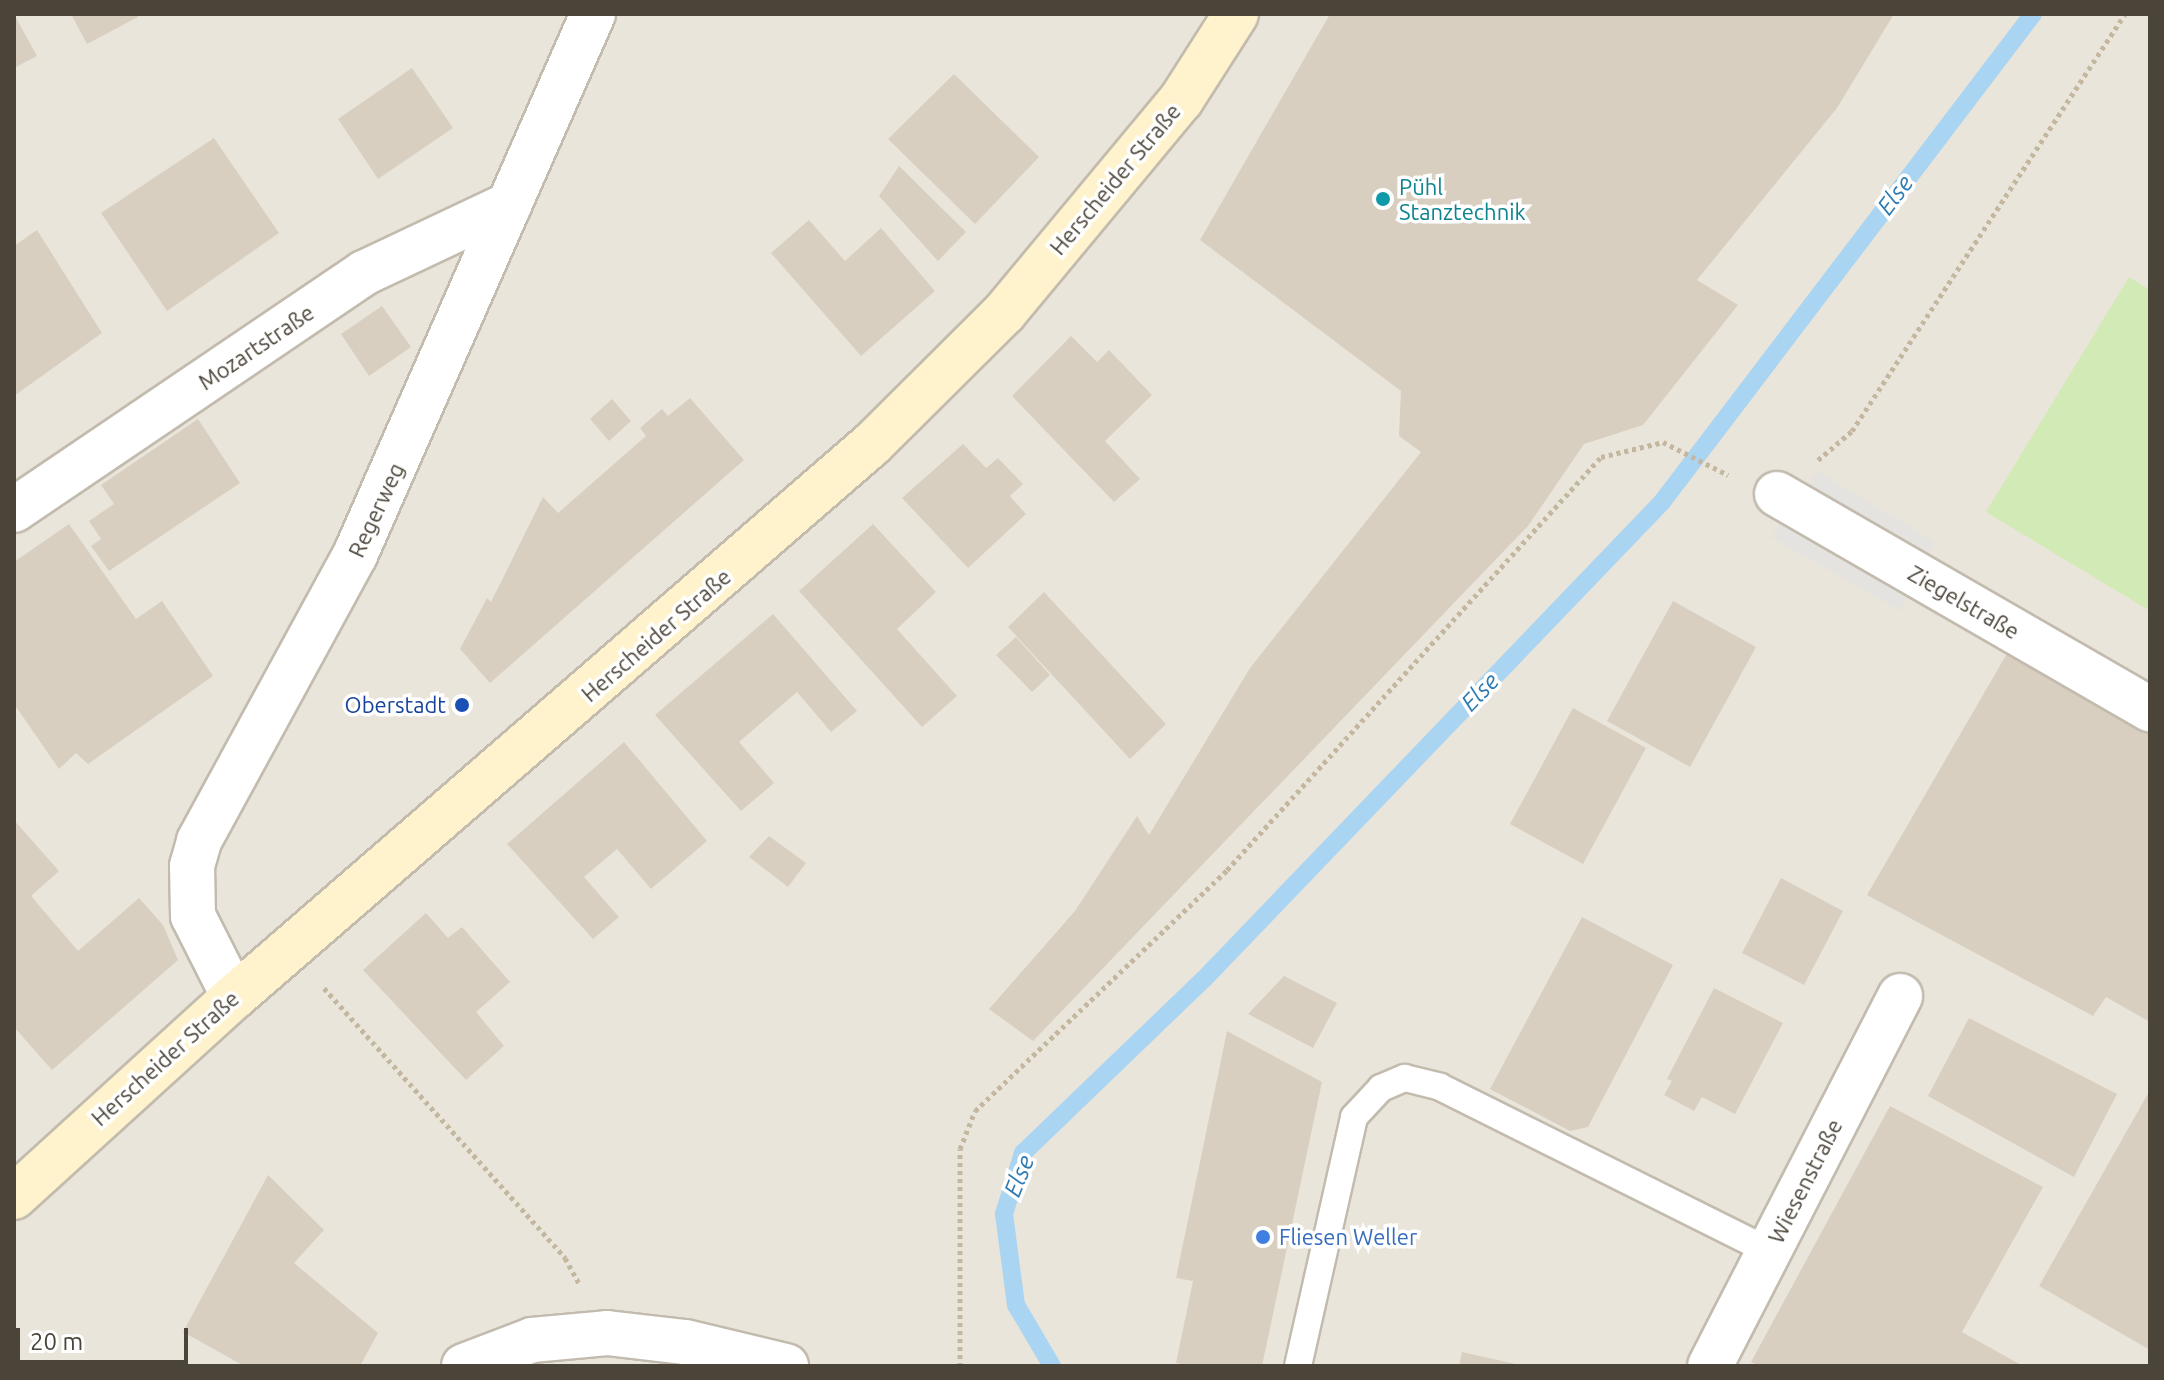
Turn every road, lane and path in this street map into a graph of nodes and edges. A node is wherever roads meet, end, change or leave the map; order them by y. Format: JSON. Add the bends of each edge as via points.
{"nodes":[{"id":1,"x":593,"y":14,"type":"edge"},
{"id":2,"x":1236,"y":14,"type":"edge"},
{"id":3,"x":2125,"y":14,"type":"edge"},
{"id":4,"x":510,"y":204,"type":"junction"},
{"id":5,"x":1762,"y":489,"type":"junction"},
{"id":6,"x":14,"y":510,"type":"edge"},
{"id":7,"x":2150,"y":709,"type":"edge"},
{"id":8,"x":290,"y":950,"type":"junction"},
{"id":9,"x":1900,"y":996,"type":"dead end"},
{"id":10,"x":234,"y":997,"type":"junction"},
{"id":11,"x":14,"y":1197,"type":"edge"},
{"id":12,"x":1769,"y":1251,"type":"junction"},
{"id":13,"x":607,"y":1333,"type":"junction"},
{"id":14,"x":464,"y":1366,"type":"edge"},
{"id":15,"x":786,"y":1366,"type":"edge"},
{"id":16,"x":960,"y":1366,"type":"edge"},
{"id":17,"x":1298,"y":1366,"type":"edge"},
{"id":18,"x":1710,"y":1366,"type":"edge"}],
"edges":[{"from":1,"to":4,"type":"street","name":"Regerweg"},
{"from":2,"to":8,"type":"main road","name":"Herscheider Straße","via":[[1181,100],[1004,313],[872,444]]},
{"from":3,"to":5,"type":"path","via":[[1852,431]]},
{"from":4,"to":6,"type":"street","name":"Mozartstraße","via":[[364,273]]},
{"from":4,"to":10,"type":"street","name":"Regerweg","via":[[355,555],[199,841],[192,866],[193,916]]},
{"from":5,"to":7,"type":"street","name":"Ziegelstraße"},
{"from":5,"to":16,"type":"path","via":[[1663,442],[1601,457],[1227,870],[975,1111],[960,1149]]},
{"from":8,"to":10,"type":"main road","name":"Herscheider Straße"},
{"from":8,"to":13,"type":"path","via":[[565,1258]]},
{"from":9,"to":12,"type":"street","name":"Wiesenstraße"},
{"from":10,"to":11,"type":"main road","name":"Herscheider Straße"},
{"from":12,"to":17,"type":"lane","via":[[1440,1087],[1405,1078],[1381,1088],[1354,1117]]},
{"from":12,"to":18,"type":"street","name":"Wiesenstraße"},
{"from":13,"to":14,"type":"street","via":[[532,1340]]},
{"from":13,"to":15,"type":"street","via":[[685,1342]]}]}
